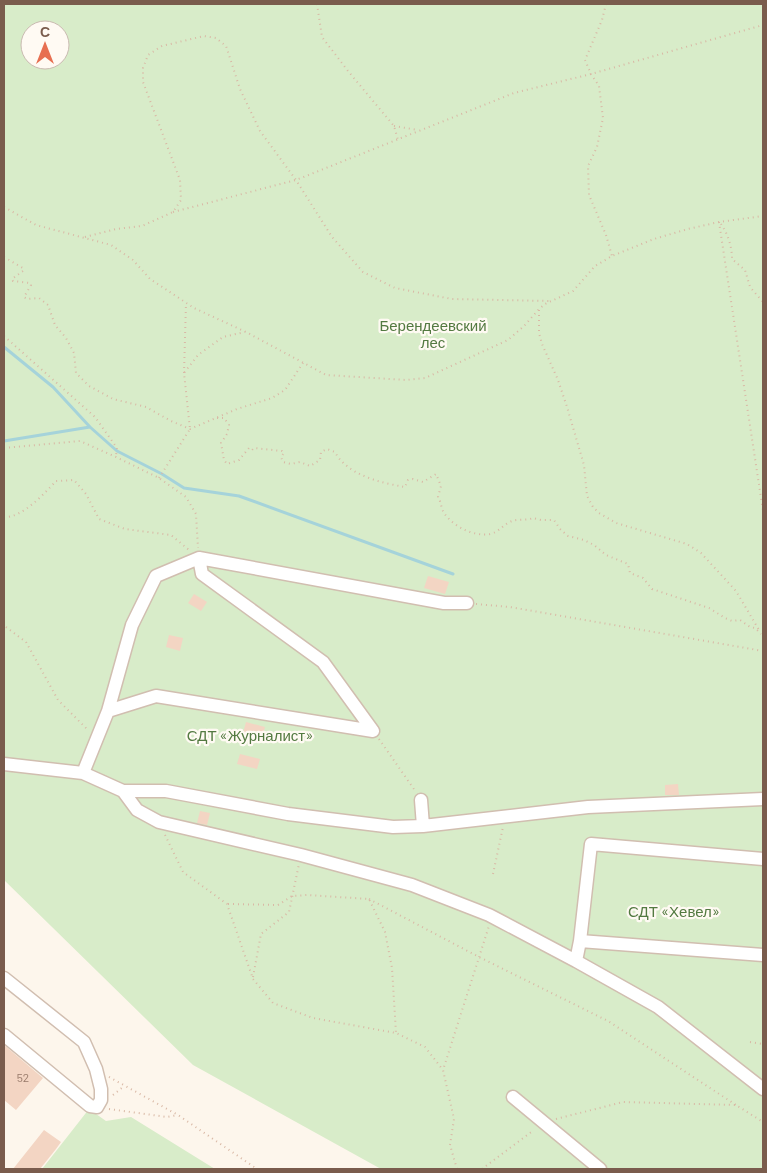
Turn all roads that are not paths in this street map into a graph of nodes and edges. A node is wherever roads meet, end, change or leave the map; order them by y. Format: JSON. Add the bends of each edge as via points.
{"nodes":[{"id":1,"x":199,"y":558,"type":"junction"},
{"id":2,"x":466,"y":603,"type":"road end"},
{"id":3,"x":108,"y":711,"type":"junction"},
{"id":4,"x":4,"y":764,"type":"edge"},
{"id":5,"x":83,"y":773,"type":"junction"},
{"id":6,"x":123,"y":791,"type":"junction"},
{"id":7,"x":763,"y":799,"type":"edge"},
{"id":8,"x":421,"y":800,"type":"road end"},
{"id":9,"x":423,"y":826,"type":"junction"},
{"id":10,"x":763,"y":858,"type":"edge"},
{"id":11,"x":580,"y":941,"type":"junction"},
{"id":12,"x":763,"y":955,"type":"edge"},
{"id":13,"x":576,"y":961,"type":"junction"},
{"id":14,"x":4,"y":978,"type":"edge"},
{"id":15,"x":4,"y":1035,"type":"edge"},
{"id":16,"x":763,"y":1089,"type":"edge"},
{"id":17,"x":513,"y":1097,"type":"dead end"},
{"id":18,"x":600,"y":1169,"type":"edge"}],
"edges":[{"from":1,"to":2,"type":"lane","via":[[444,602]]},
{"from":1,"to":3,"type":"lane","via":[[156,576],[132,625]]},
{"from":1,"to":3,"type":"lane","via":[[202,574],[323,662],[373,731],[156,696]]},
{"from":3,"to":5,"type":"lane"},
{"from":4,"to":5,"type":"lane"},
{"from":5,"to":6,"type":"lane"},
{"from":6,"to":9,"type":"lane","via":[[166,791],[288,814],[393,827]]},
{"from":6,"to":13,"type":"lane","via":[[137,810],[159,822],[412,885],[489,915]]},
{"from":7,"to":9,"type":"lane","via":[[588,808]]},
{"from":8,"to":9,"type":"lane"},
{"from":10,"to":11,"type":"lane","via":[[592,844]]},
{"from":11,"to":12,"type":"lane"},
{"from":11,"to":13,"type":"lane"},
{"from":13,"to":16,"type":"lane","via":[[658,1007]]},
{"from":14,"to":15,"type":"lane","via":[[84,1042],[101,1090],[97,1107],[90,1106]]},
{"from":17,"to":18,"type":"lane"}]}
